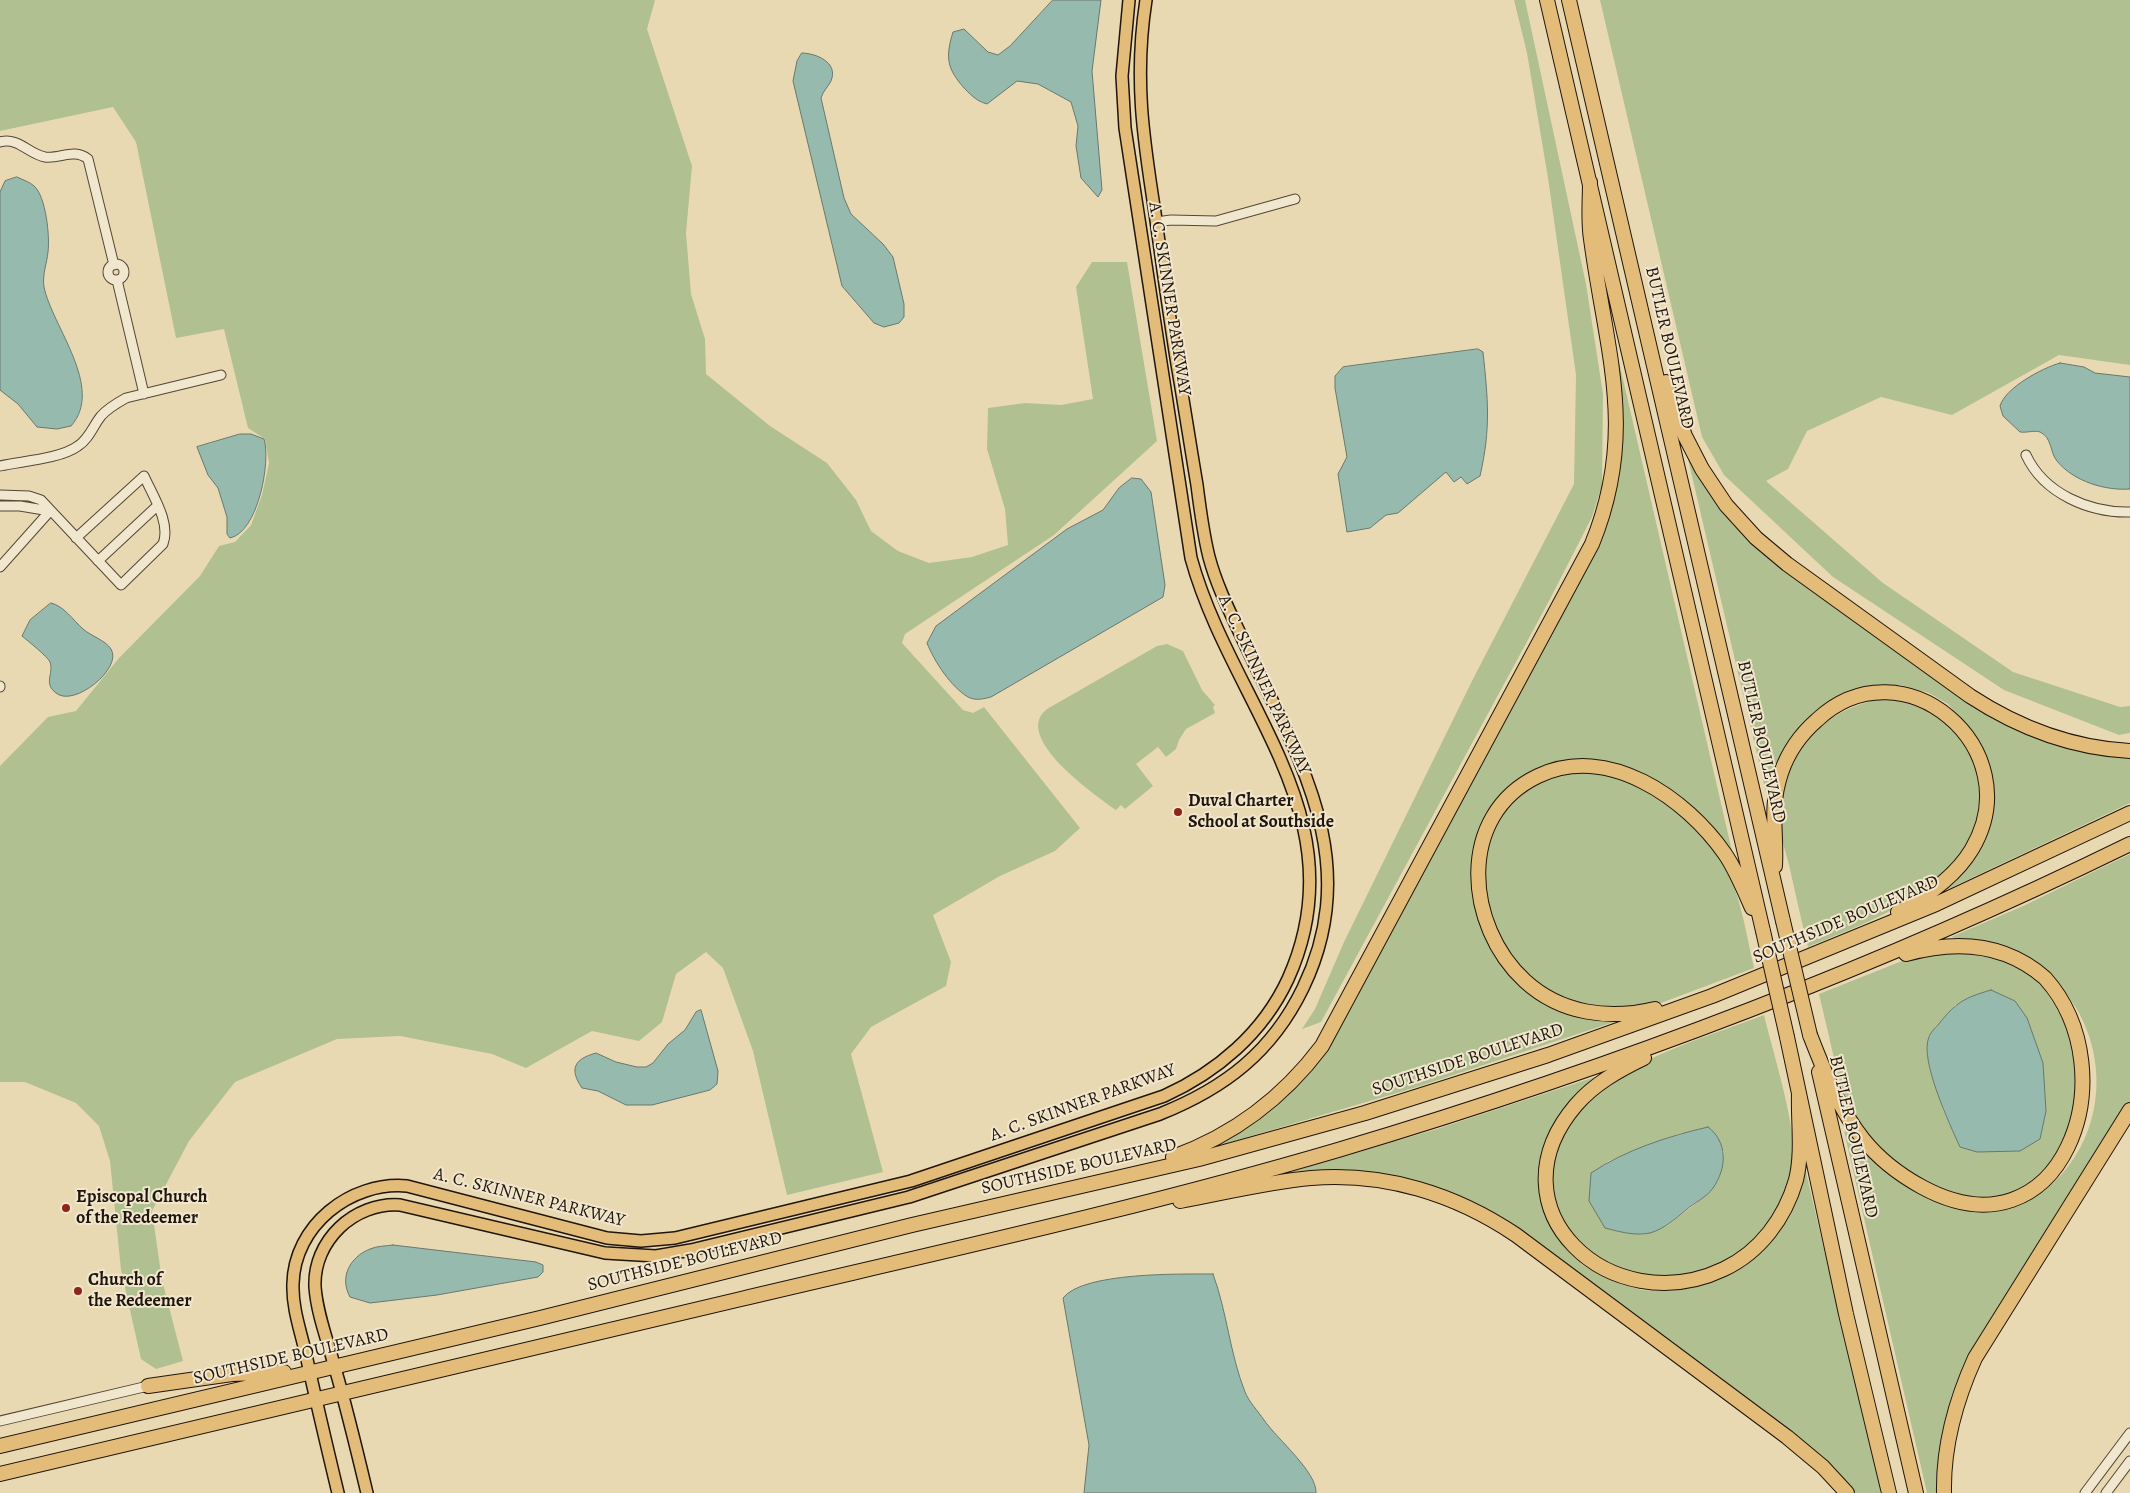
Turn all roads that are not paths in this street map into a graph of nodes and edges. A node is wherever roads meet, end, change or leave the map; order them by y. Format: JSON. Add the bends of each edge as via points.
{"nodes":[{"id":1,"x":1129,"y":0,"type":"edge"},
{"id":2,"x":1146,"y":0,"type":"edge"},
{"id":3,"x":1547,"y":0,"type":"edge"},
{"id":4,"x":1570,"y":0,"type":"edge"},
{"id":5,"x":0,"y":142,"type":"edge"},
{"id":6,"x":1590,"y":182,"type":"junction"},
{"id":7,"x":1294,"y":199,"type":"dead end"},
{"id":8,"x":1156,"y":222,"type":"junction"},
{"id":9,"x":1638,"y":298,"type":"junction"},
{"id":10,"x":222,"y":375,"type":"dead end"},
{"id":11,"x":144,"y":394,"type":"junction"},
{"id":12,"x":2026,"y":455,"type":"dead end"},
{"id":13,"x":0,"y":466,"type":"edge"},
{"id":14,"x":0,"y":495,"type":"edge"},
{"id":15,"x":0,"y":506,"type":"edge"},
{"id":16,"x":157,"y":506,"type":"junction"},
{"id":17,"x":50,"y":511,"type":"junction"},
{"id":18,"x":2130,"y":512,"type":"edge"},
{"id":19,"x":76,"y":538,"type":"junction"},
{"id":20,"x":98,"y":561,"type":"junction"},
{"id":21,"x":0,"y":567,"type":"edge"},
{"id":22,"x":2130,"y":751,"type":"edge"},
{"id":23,"x":2130,"y":813,"type":"edge"},
{"id":24,"x":2130,"y":844,"type":"edge"},
{"id":25,"x":1775,"y":884,"type":"junction"},
{"id":26,"x":1764,"y":931,"type":"junction"},
{"id":27,"x":1840,"y":945,"type":"junction"},
{"id":28,"x":1848,"y":971,"type":"junction"},
{"id":29,"x":1712,"y":996,"type":"junction"},
{"id":30,"x":1722,"y":1021,"type":"junction"},
{"id":31,"x":1810,"y":1035,"type":"junction"},
{"id":32,"x":1221,"y":1063,"type":"junction"},
{"id":33,"x":1231,"y":1077,"type":"junction"},
{"id":34,"x":1799,"y":1093,"type":"junction"},
{"id":35,"x":2130,"y":1110,"type":"edge"},
{"id":36,"x":1116,"y":1177,"type":"junction"},
{"id":37,"x":1081,"y":1219,"type":"junction"},
{"id":38,"x":335,"y":1366,"type":"junction"},
{"id":39,"x":310,"y":1372,"type":"junction"},
{"id":40,"x":148,"y":1386,"type":"joint"},
{"id":41,"x":342,"y":1393,"type":"junction"},
{"id":42,"x":316,"y":1399,"type":"junction"},
{"id":43,"x":0,"y":1421,"type":"edge"},
{"id":44,"x":2130,"y":1433,"type":"edge"},
{"id":45,"x":0,"y":1446,"type":"edge"},
{"id":46,"x":2130,"y":1461,"type":"edge"},
{"id":47,"x":0,"y":1474,"type":"edge"},
{"id":48,"x":338,"y":1493,"type":"edge"},
{"id":49,"x":367,"y":1493,"type":"edge"},
{"id":50,"x":1847,"y":1493,"type":"edge"},
{"id":51,"x":1889,"y":1493,"type":"edge"},
{"id":52,"x":1916,"y":1493,"type":"edge"},
{"id":53,"x":1944,"y":1493,"type":"edge"},
{"id":54,"x":2085,"y":1493,"type":"edge"},
{"id":55,"x":2106,"y":1493,"type":"edge"}],
"edges":[{"from":1,"to":32,"type":"main road","name":"A. C. SKINNER PARKWAY","via":[[1122,76],[1125,128],[1191,558],[1208,606],[1292,788],[1303,820],[1310,857],[1310,906],[1291,973],[1264,1018]]},
{"from":2,"to":8,"type":"main road","name":"A. C. SKINNER PARKWAY","via":[[1139,88],[1141,124]]},
{"from":3,"to":6,"type":"highway"},
{"from":4,"to":9,"type":"highway","name":"BUTLER BOULEVARD"},
{"from":5,"to":11,"type":"street","via":[[14,142],[43,157],[75,153],[88,159],[114,265],[121,266],[124,271],[116,280]]},
{"from":6,"to":26,"type":"highway"},
{"from":6,"to":36,"type":"highway","via":[[1590,237],[1612,364],[1617,421],[1616,456],[1610,490],[1592,544],[1332,1030],[1310,1062],[1274,1100],[1227,1133],[1197,1149]]},
{"from":7,"to":8,"type":"street","via":[[1216,221]]},
{"from":8,"to":33,"type":"main road","name":"A. C. SKINNER PARKWAY","via":[[1208,554],[1226,604],[1310,785],[1323,826],[1328,861],[1326,913],[1308,980],[1277,1031]]},
{"from":9,"to":22,"type":"highway","via":[[1694,454],[1713,487],[1756,538],[1891,639],[2004,717],[2057,738],[2093,747]]},
{"from":9,"to":25,"type":"highway","name":"BUTLER BOULEVARD"},
{"from":10,"to":11,"type":"street"},
{"from":11,"to":13,"type":"street","via":[[115,404],[102,415],[78,447]]},
{"from":12,"to":18,"type":"street","via":[[2036,472],[2076,502],[2106,511]]},
{"from":14,"to":17,"type":"street","via":[[29,496],[40,500]]},
{"from":15,"to":17,"type":"street"},
{"from":16,"to":19,"type":"street","via":[[144,476]]},
{"from":16,"to":20,"type":"street"},
{"from":16,"to":20,"type":"street","via":[[166,530],[163,544],[121,585]]},
{"from":17,"to":19,"type":"street"},
{"from":17,"to":21,"type":"street"},
{"from":19,"to":20,"type":"street"},
{"from":23,"to":27,"type":"highway","name":"SOUTHSIDE BOULEVARD","via":[[2000,875]]},
{"from":24,"to":28,"type":"highway","via":[[1990,910]]},
{"from":25,"to":27,"type":"highway","via":[[1773,824],[1776,794],[1787,759],[1812,724],[1847,700],[1879,693],[1920,699],[1947,714],[1969,738],[1983,768],[1986,801],[1978,837],[1963,860],[1931,891]]},
{"from":25,"to":31,"type":"highway","name":"BUTLER BOULEVARD","bridge":true},
{"from":26,"to":29,"type":"highway","via":[[1736,873],[1714,839],[1673,800],[1633,777],[1583,766],[1553,770],[1524,784],[1500,807],[1485,835],[1481,851],[1479,897],[1482,915],[1496,946],[1528,984],[1565,1006],[1611,1016]]},
{"from":26,"to":34,"type":"highway","bridge":true},
{"from":27,"to":29,"type":"highway","name":"SOUTHSIDE BOULEVARD"},
{"from":28,"to":30,"type":"highway"},
{"from":28,"to":31,"type":"highway","via":[[1919,950],[1959,944],[1996,950],[2038,972],[2072,1009],[2092,1060],[2093,1100],[2073,1153],[2065,1166],[2046,1184],[2013,1200],[1973,1204],[1932,1192],[1896,1171],[1864,1140],[1838,1100]]},
{"from":29,"to":36,"type":"highway","name":"SOUTHSIDE BOULEVARD","via":[[1548,1055],[1365,1113],[1215,1155]]},
{"from":30,"to":34,"type":"highway","via":[[1609,1077],[1584,1096],[1561,1127],[1548,1160],[1548,1193],[1563,1233],[1584,1257],[1617,1275],[1654,1283],[1694,1280],[1743,1258],[1771,1230],[1791,1193],[1799,1164]]},
{"from":30,"to":37,"type":"highway","via":[[1591,1069],[1429,1122]]},
{"from":31,"to":52,"type":"highway","name":"BUTLER BOULEVARD"},
{"from":32,"to":33,"type":"main road"},
{"from":32,"to":39,"type":"main road","name":"A. C. SKINNER PARKWAY","via":[[1195,1081],[1148,1102],[911,1181],[675,1238],[641,1241],[607,1238],[415,1188],[389,1186],[362,1191],[346,1198],[325,1214],[296,1260],[294,1296]]},
{"from":33,"to":38,"type":"main road","name":"A. C. SKINNER PARKWAY","via":[[1206,1094],[1160,1114],[909,1197],[673,1254],[613,1254],[417,1208],[393,1204],[370,1208],[336,1230],[325,1246],[317,1268],[317,1298]]},
{"from":34,"to":51,"type":"highway","via":[[1846,1314]]},
{"from":35,"to":53,"type":"highway","via":[[1975,1358],[1950,1430]]},
{"from":36,"to":38,"type":"highway","name":"SOUTHSIDE BOULEVARD"},
{"from":37,"to":41,"type":"highway"},
{"from":37,"to":50,"type":"highway","via":[[1290,1181],[1329,1177],[1382,1180],[1445,1196],[1486,1215],[1516,1235],[1801,1448]]},
{"from":38,"to":39,"type":"highway","name":"SOUTHSIDE BOULEVARD"},
{"from":38,"to":41,"type":"main road","name":"A. C. SKINNER PARKWAY"},
{"from":39,"to":40,"type":"highway","via":[[232,1374]]},
{"from":39,"to":42,"type":"main road","name":"A. C. SKINNER PARKWAY"},
{"from":39,"to":45,"type":"highway","name":"SOUTHSIDE BOULEVARD"},
{"from":40,"to":43,"type":"street"},
{"from":41,"to":42,"type":"highway"},
{"from":41,"to":49,"type":"main road","name":"A. C. SKINNER PARKWAY"},
{"from":42,"to":47,"type":"highway"},
{"from":42,"to":48,"type":"main road","name":"A. C. SKINNER PARKWAY"},
{"from":44,"to":54,"type":"street"},
{"from":46,"to":55,"type":"street"}]}
